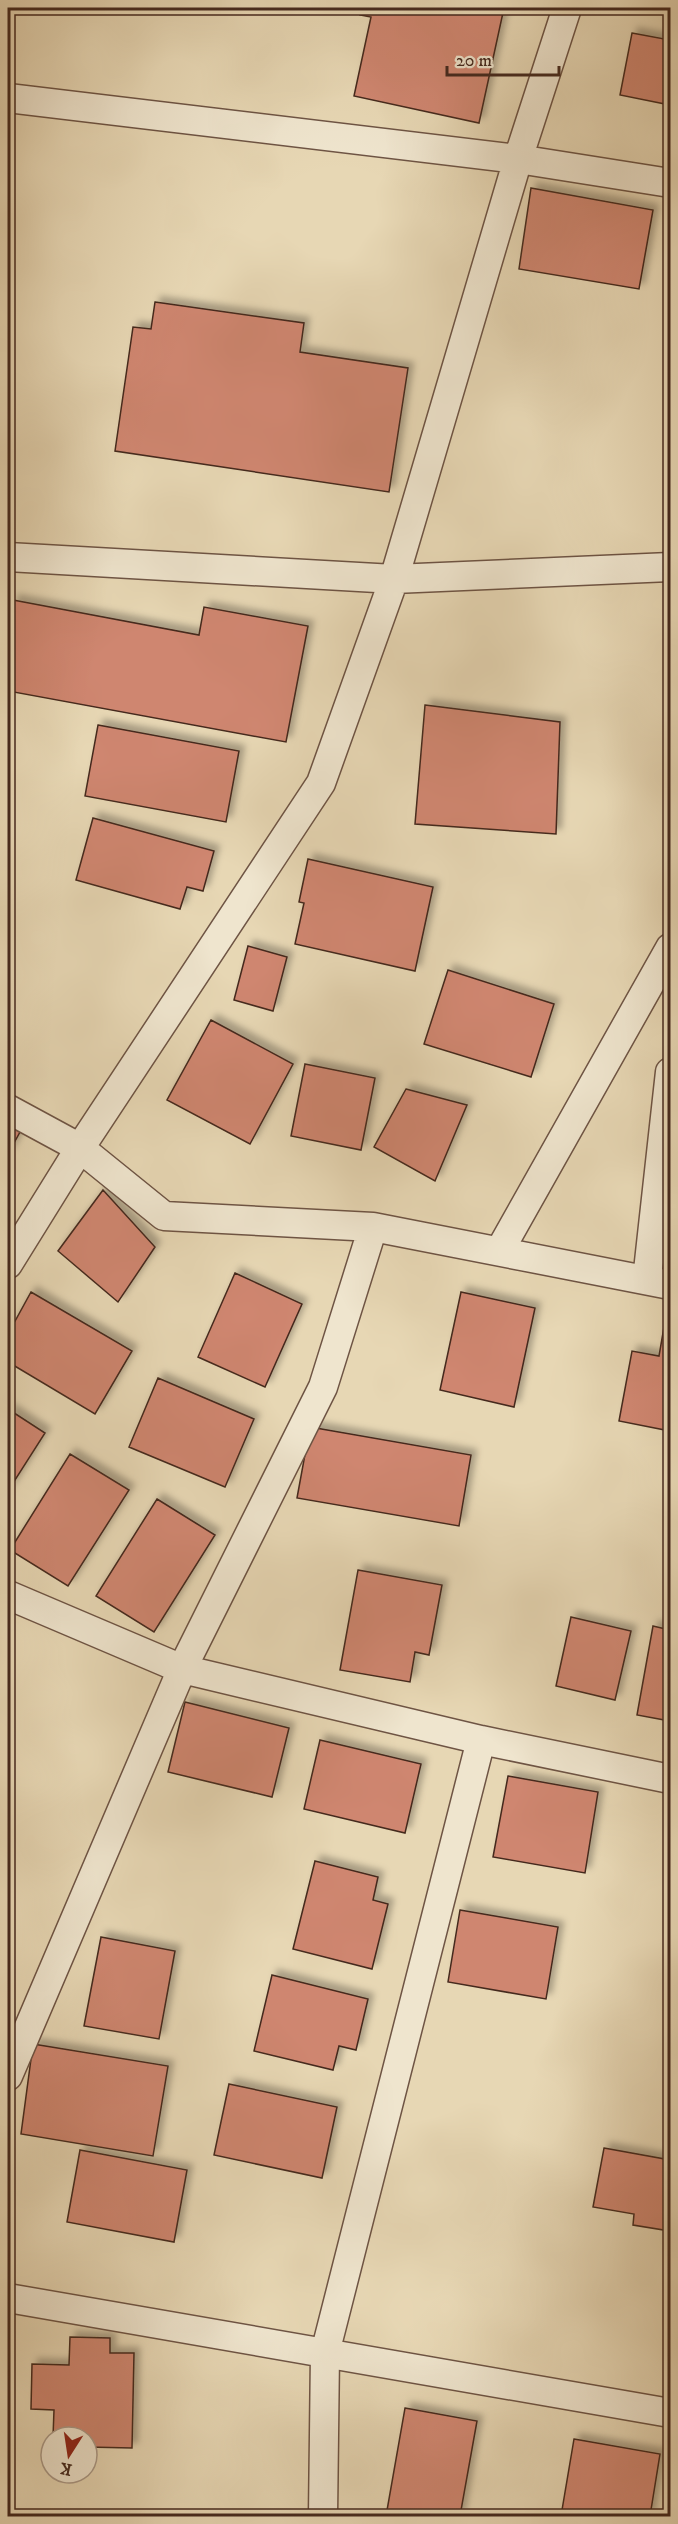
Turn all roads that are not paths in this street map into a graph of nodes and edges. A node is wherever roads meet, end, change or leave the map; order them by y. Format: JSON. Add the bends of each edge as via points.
{"nodes":[{"id":1,"x":567,"y":8,"type":"edge"},
{"id":2,"x":8,"y":98,"type":"edge"},
{"id":3,"x":518,"y":159,"type":"junction"},
{"id":4,"x":670,"y":183,"type":"edge"},
{"id":5,"x":8,"y":557,"type":"edge"},
{"id":6,"x":670,"y":567,"type":"edge"},
{"id":7,"x":394,"y":579,"type":"junction"},
{"id":8,"x":670,"y":948,"type":"edge"},
{"id":9,"x":670,"y":1072,"type":"edge"},
{"id":10,"x":8,"y":1109,"type":"edge"},
{"id":11,"x":80,"y":1148,"type":"junction"},
{"id":12,"x":373,"y":1227,"type":"junction"},
{"id":13,"x":500,"y":1250,"type":"junction"},
{"id":14,"x":8,"y":1264,"type":"edge"},
{"id":15,"x":659,"y":1283,"type":"edge"},
{"id":16,"x":8,"y":1595,"type":"edge"},
{"id":17,"x":182,"y":1669,"type":"junction"},
{"id":18,"x":481,"y":1740,"type":"junction"},
{"id":19,"x":670,"y":1779,"type":"edge"},
{"id":20,"x":8,"y":2076,"type":"edge"},
{"id":21,"x":8,"y":2298,"type":"edge"},
{"id":22,"x":325,"y":2353,"type":"junction"},
{"id":23,"x":670,"y":2413,"type":"edge"},
{"id":24,"x":323,"y":2517,"type":"edge"}],
"edges":[{"from":1,"to":3,"type":"street"},
{"from":2,"to":3,"type":"street"},
{"from":3,"to":4,"type":"street"},
{"from":3,"to":7,"type":"street"},
{"from":5,"to":7,"type":"street"},
{"from":6,"to":7,"type":"street"},
{"from":7,"to":11,"type":"street","via":[[321,783]]},
{"from":8,"to":13,"type":"street"},
{"from":9,"to":15,"type":"street"},
{"from":10,"to":11,"type":"street"},
{"from":11,"to":12,"type":"street","via":[[164,1216]]},
{"from":11,"to":14,"type":"street"},
{"from":12,"to":13,"type":"street"},
{"from":12,"to":17,"type":"street","via":[[323,1387]]},
{"from":13,"to":15,"type":"street"},
{"from":16,"to":17,"type":"street"},
{"from":17,"to":18,"type":"street"},
{"from":17,"to":20,"type":"street"},
{"from":18,"to":19,"type":"street"},
{"from":18,"to":22,"type":"street"},
{"from":21,"to":22,"type":"street"},
{"from":22,"to":23,"type":"street"},
{"from":22,"to":24,"type":"street"}]}
